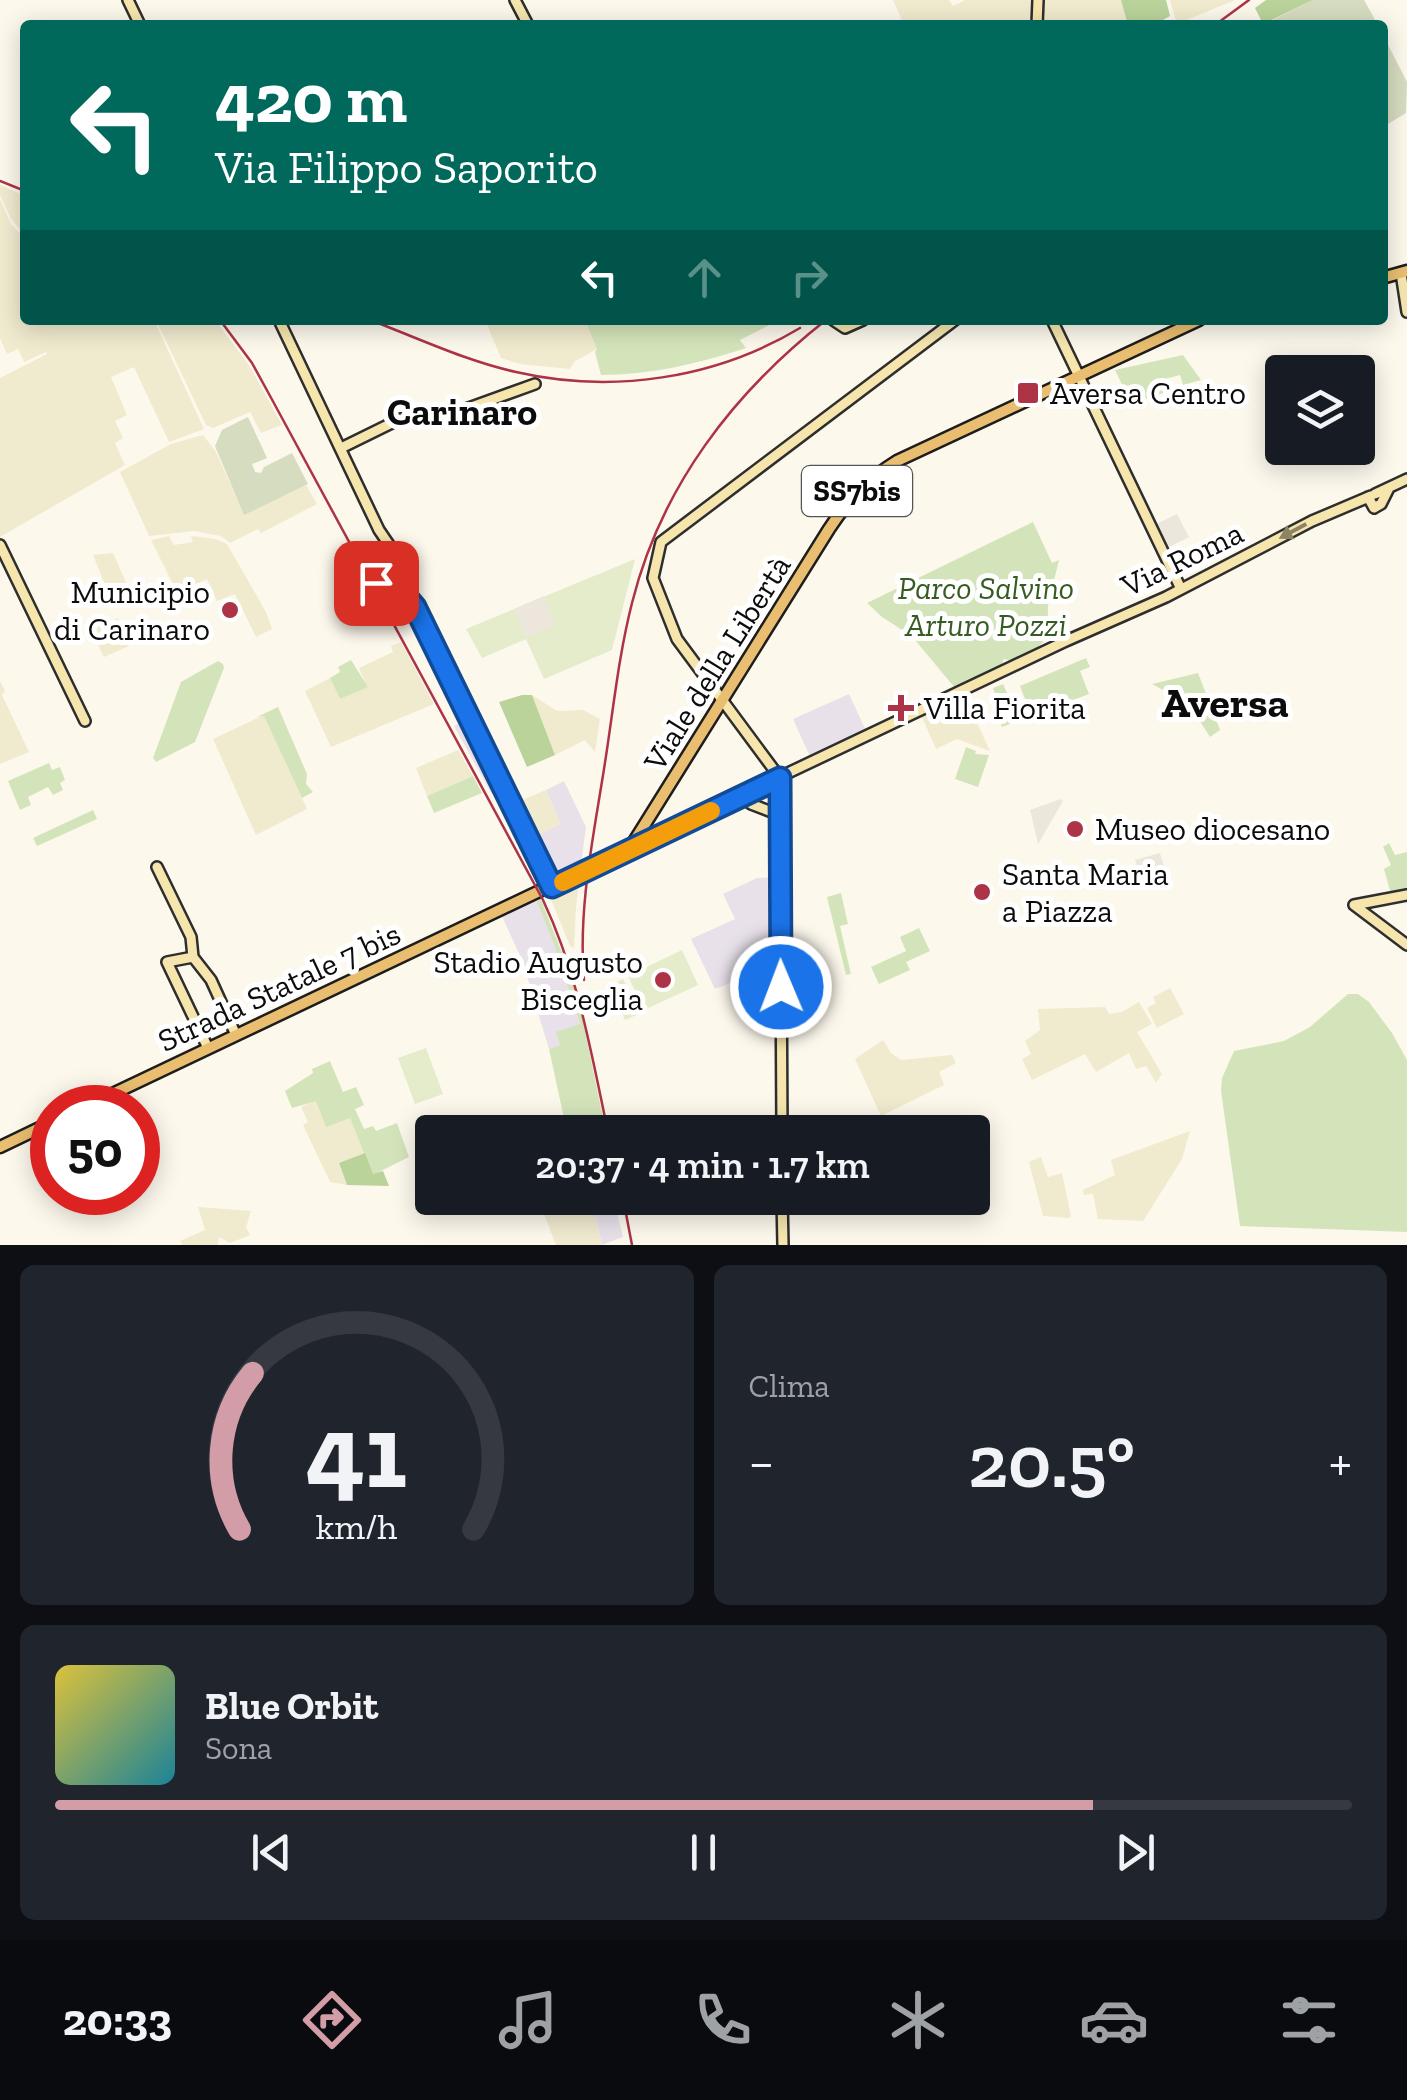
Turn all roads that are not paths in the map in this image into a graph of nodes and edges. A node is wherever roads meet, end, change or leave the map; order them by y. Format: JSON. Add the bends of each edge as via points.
{"nodes":[{"id":1,"x":1394,"y":274,"type":"edge"},
{"id":2,"x":1407,"y":312,"type":"edge"},
{"id":3,"x":281,"y":325,"type":"edge"},
{"id":4,"x":948,"y":325,"type":"edge"},
{"id":5,"x":1054,"y":325,"type":"edge"},
{"id":6,"x":1188,"y":325,"type":"edge"},
{"id":7,"x":1078,"y":375,"type":"junction"},
{"id":8,"x":536,"y":384,"type":"dead end"},
{"id":9,"x":341,"y":448,"type":"junction"},
{"id":10,"x":1407,"y":479,"type":"edge"},
{"id":11,"x":1389,"y":488,"type":"junction"},
{"id":12,"x":1372,"y":496,"type":"junction"},
{"id":13,"x":0,"y":546,"type":"edge"},
{"id":14,"x":1181,"y":589,"type":"junction"},
{"id":15,"x":722,"y":702,"type":"junction"},
{"id":16,"x":85,"y":721,"type":"dead end"},
{"id":17,"x":780,"y":778,"type":"junction"},
{"id":18,"x":742,"y":797,"type":"junction"},
{"id":19,"x":782,"y":816,"type":"junction"},
{"id":20,"x":644,"y":826,"type":"junction"},
{"id":21,"x":655,"y":837,"type":"junction"},
{"id":22,"x":630,"y":848,"type":"junction"},
{"id":23,"x":156,"y":866,"type":"dead end"},
{"id":24,"x":552,"y":887,"type":"junction"},
{"id":25,"x":1407,"y":895,"type":"edge"},
{"id":26,"x":1407,"y":945,"type":"edge"},
{"id":27,"x":193,"y":957,"type":"junction"},
{"id":28,"x":236,"y":1035,"type":"junction"},
{"id":29,"x":208,"y":1048,"type":"junction"},
{"id":30,"x":130,"y":1085,"type":"edge"},
{"id":31,"x":782,"y":1115,"type":"edge"},
{"id":32,"x":30,"y":1133,"type":"edge"},
{"id":33,"x":0,"y":1147,"type":"edge"},
{"id":34,"x":782,"y":1215,"type":"edge"},
{"id":35,"x":782,"y":1245,"type":"edge"}],
"edges":[{"from":1,"to":2,"type":"street"},
{"from":3,"to":9,"type":"street"},
{"from":4,"to":15,"type":"street","via":[[661,542],[656,589],[678,640]]},
{"from":5,"to":7,"type":"street"},
{"from":6,"to":7,"type":"main road","number":"SS7bis"},
{"from":7,"to":14,"type":"street"},
{"from":7,"to":15,"type":"main road","name":"Viale della Libertà","number":"SS7bis","via":[[897,460],[867,482],[833,523]]},
{"from":8,"to":9,"type":"street","via":[[438,419],[400,420]]},
{"from":9,"to":24,"type":"street","via":[[396,555],[376,583],[402,592],[415,607]]},
{"from":10,"to":11,"type":"street","name":"Via Roma"},
{"from":11,"to":12,"type":"street","name":"Via Roma"},
{"from":11,"to":12,"type":"street","name":"Via Roma","via":[[1374,508]]},
{"from":12,"to":14,"type":"street","name":"Via Roma","one_way":true},
{"from":13,"to":16,"type":"street"},
{"from":14,"to":17,"type":"street","name":"Via Roma"},
{"from":15,"to":17,"type":"street"},
{"from":15,"to":20,"type":"main road","name":"Viale della Libertà","number":"SS7bis"},
{"from":17,"to":18,"type":"street","name":"Via Roma"},
{"from":17,"to":19,"type":"street"},
{"from":18,"to":19,"type":"street"},
{"from":18,"to":21,"type":"street","name":"Via Roma"},
{"from":19,"to":31,"type":"street"},
{"from":20,"to":21,"type":"street"},
{"from":20,"to":22,"type":"main road","name":"Viale della Libertà","number":"SS7bis"},
{"from":21,"to":22,"type":"street","name":"Via Roma"},
{"from":22,"to":24,"type":"main road"},
{"from":23,"to":27,"type":"street","via":[[191,937]]},
{"from":24,"to":28,"type":"main road","name":"Strada Statale 7 bis"},
{"from":25,"to":26,"type":"street","via":[[1354,904]]},
{"from":27,"to":28,"type":"street"},
{"from":27,"to":29,"type":"street","via":[[166,962]]},
{"from":28,"to":29,"type":"main road","name":"Strada Statale 7 bis"},
{"from":29,"to":30,"type":"main road","name":"Strada Statale 7 bis"},
{"from":32,"to":33,"type":"main road"},
{"from":34,"to":35,"type":"street"}]}
